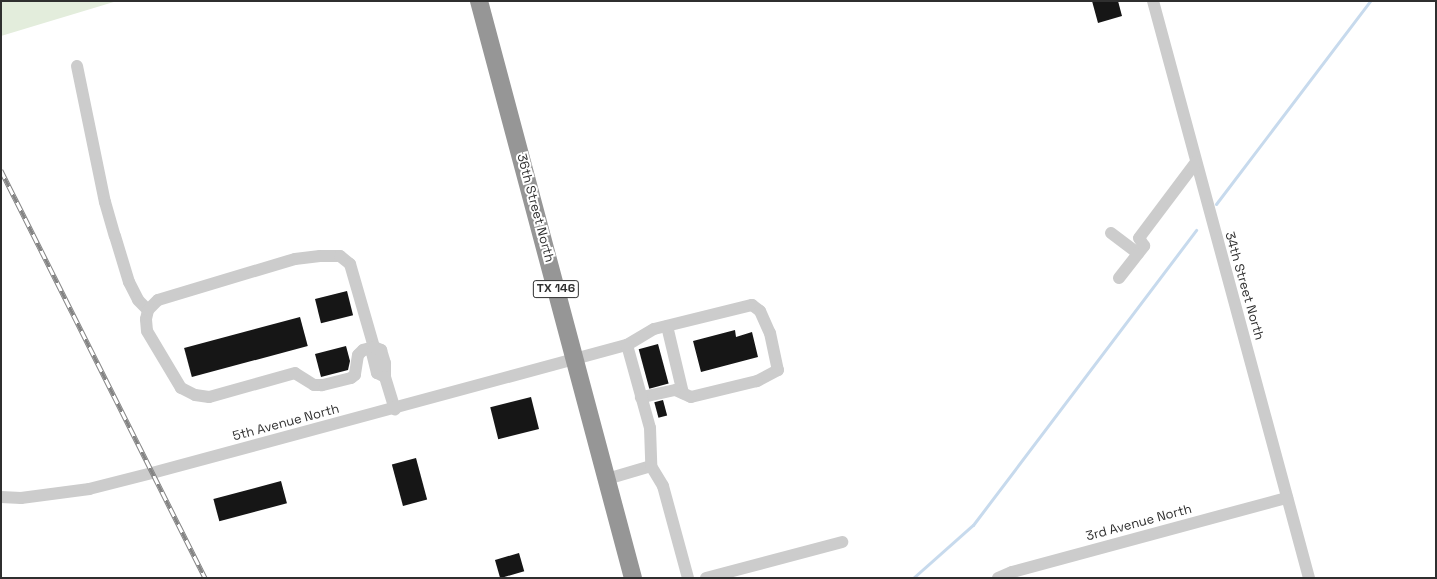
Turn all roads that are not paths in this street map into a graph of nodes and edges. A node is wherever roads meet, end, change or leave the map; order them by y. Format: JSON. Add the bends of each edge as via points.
{"nodes":[{"id":1,"x":478,"y":1,"type":"edge"},
{"id":2,"x":1153,"y":1,"type":"edge"},
{"id":3,"x":77,"y":66,"type":"dead end"},
{"id":4,"x":1196,"y":162,"type":"junction"},
{"id":5,"x":1111,"y":233,"type":"dead end"},
{"id":6,"x":1138,"y":253,"type":"junction"},
{"id":7,"x":1119,"y":278,"type":"dead end"},
{"id":8,"x":148,"y":310,"type":"junction"},
{"id":9,"x":667,"y":326,"type":"junction"},
{"id":10,"x":627,"y":345,"type":"junction"},
{"id":11,"x":374,"y":347,"type":"junction"},
{"id":12,"x":575,"y":358,"type":"junction"},
{"id":13,"x":682,"y":394,"type":"junction"},
{"id":14,"x":642,"y":397,"type":"junction"},
{"id":15,"x":395,"y":409,"type":"junction"},
{"id":16,"x":652,"y":466,"type":"junction"},
{"id":17,"x":607,"y":479,"type":"junction"},
{"id":18,"x":1,"y":497,"type":"edge"},
{"id":19,"x":1287,"y":498,"type":"junction"},
{"id":20,"x":842,"y":542,"type":"dead end"},
{"id":21,"x":633,"y":578,"type":"edge"},
{"id":22,"x":688,"y":578,"type":"edge"},
{"id":23,"x":706,"y":578,"type":"edge"},
{"id":24,"x":998,"y":578,"type":"edge"},
{"id":25,"x":1309,"y":578,"type":"edge"}],
"edges":[{"from":1,"to":12,"type":"highway","name":"36th Street North","number":"TX 146"},
{"from":2,"to":4,"type":"street","name":"34th Street North"},
{"from":3,"to":8,"type":"street","via":[[105,202],[129,282],[138,300]]},
{"from":4,"to":6,"type":"street","via":[[1139,238],[1144,246]]},
{"from":4,"to":19,"type":"street","name":"34th Street North"},
{"from":5,"to":6,"type":"street"},
{"from":6,"to":7,"type":"street"},
{"from":8,"to":11,"type":"street","via":[[158,300],[295,259],[340,256],[350,264]]},
{"from":8,"to":11,"type":"street","via":[[147,331],[181,388],[195,395],[209,397],[295,373],[314,385],[351,378],[355,374],[358,355],[363,350]]},
{"from":9,"to":10,"type":"street","name":"5th Avenue North","via":[[654,329]]},
{"from":9,"to":13,"type":"street"},
{"from":9,"to":13,"type":"street","name":"5th Avenue North","via":[[752,305],[760,311],[770,333],[778,370],[757,381],[691,397]]},
{"from":10,"to":12,"type":"street","name":"5th Avenue North"},
{"from":10,"to":14,"type":"street"},
{"from":11,"to":15,"type":"street","via":[[381,350],[385,363],[385,377]]},
{"from":12,"to":15,"type":"street","name":"5th Avenue North"},
{"from":12,"to":17,"type":"highway","name":"36th Street North","number":"TX 146"},
{"from":13,"to":14,"type":"street","via":[[675,390]]},
{"from":14,"to":16,"type":"street","via":[[650,428]]},
{"from":15,"to":18,"type":"street","name":"5th Avenue North","via":[[89,489],[21,498]]},
{"from":16,"to":17,"type":"street"},
{"from":16,"to":22,"type":"street","via":[[663,486]]},
{"from":17,"to":21,"type":"highway","name":"36th Street North","number":"TX 146"},
{"from":19,"to":24,"type":"street","name":"3rd Avenue North","via":[[1012,572]]},
{"from":19,"to":25,"type":"street","name":"34th Street North"},
{"from":20,"to":23,"type":"street"}]}
